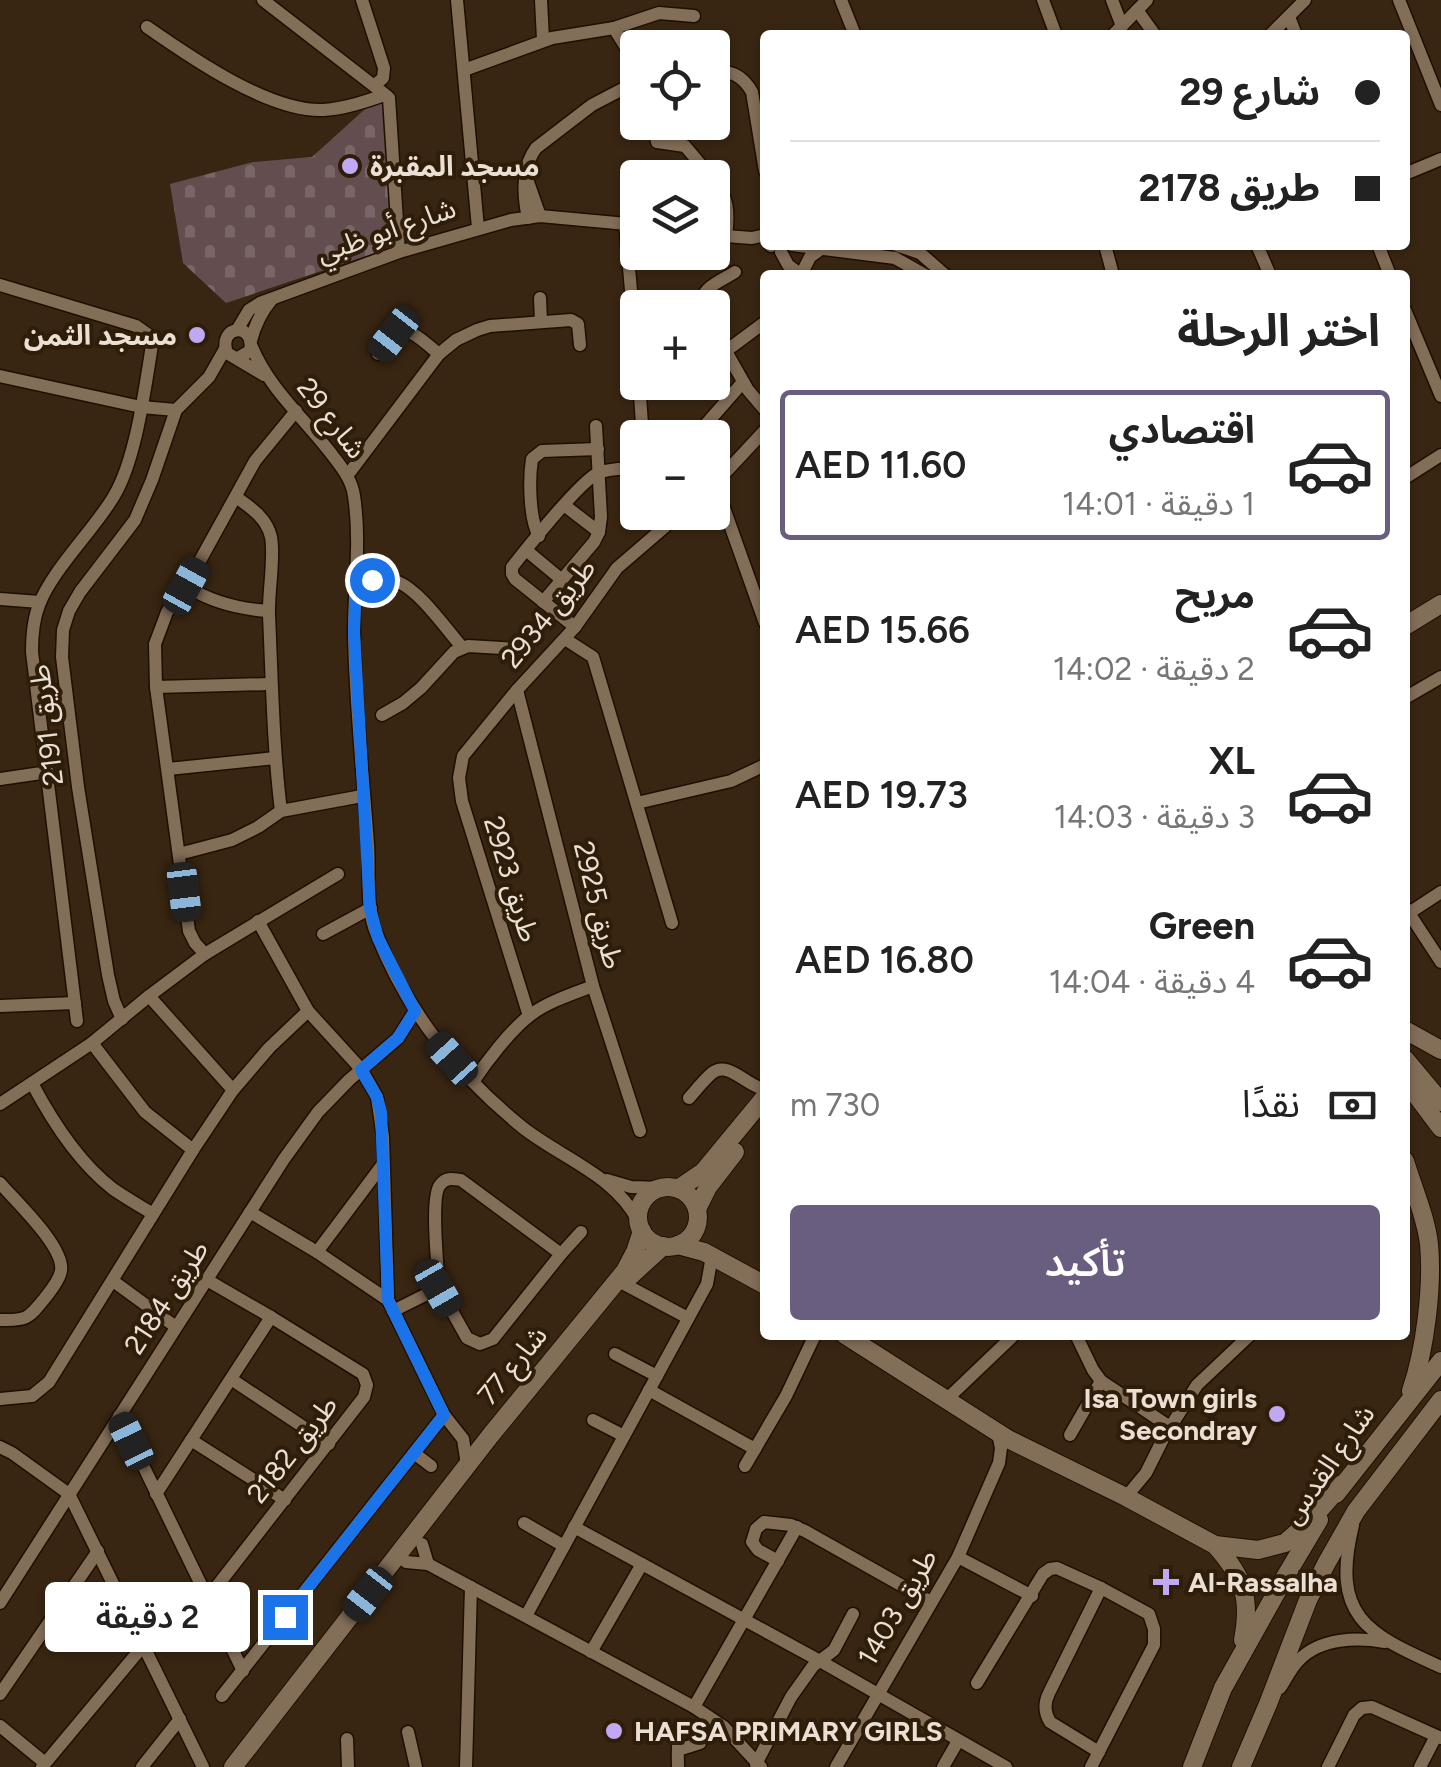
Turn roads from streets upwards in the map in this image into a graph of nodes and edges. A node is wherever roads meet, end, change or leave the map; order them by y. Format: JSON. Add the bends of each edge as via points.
{"nodes":[{"id":1,"x":263,"y":0,"type":"edge"},
{"id":2,"x":362,"y":0,"type":"edge"},
{"id":3,"x":457,"y":0,"type":"edge"},
{"id":4,"x":541,"y":0,"type":"edge"},
{"id":5,"x":841,"y":0,"type":"edge"},
{"id":6,"x":1044,"y":0,"type":"edge"},
{"id":7,"x":1112,"y":0,"type":"edge"},
{"id":8,"x":1305,"y":0,"type":"edge"},
{"id":9,"x":1399,"y":0,"type":"edge"},
{"id":10,"x":1142,"y":5,"type":"edge"},
{"id":11,"x":694,"y":16,"type":"dead end"},
{"id":12,"x":1289,"y":17,"type":"junction"},
{"id":13,"x":147,"y":26,"type":"dead end"},
{"id":14,"x":614,"y":28,"type":"junction"},
{"id":15,"x":853,"y":30,"type":"edge"},
{"id":16,"x":1054,"y":30,"type":"edge"},
{"id":17,"x":1118,"y":30,"type":"edge"},
{"id":18,"x":1154,"y":30,"type":"edge"},
{"id":19,"x":1275,"y":30,"type":"edge"},
{"id":20,"x":1294,"y":30,"type":"edge"},
{"id":21,"x":620,"y":38,"type":"edge"},
{"id":22,"x":543,"y":40,"type":"junction"},
{"id":23,"x":464,"y":70,"type":"junction"},
{"id":24,"x":730,"y":72,"type":"edge"},
{"id":25,"x":374,"y":85,"type":"junction"},
{"id":26,"x":620,"y":90,"type":"edge"},
{"id":27,"x":389,"y":99,"type":"junction"},
{"id":28,"x":1441,"y":104,"type":"edge"},
{"id":29,"x":657,"y":140,"type":"edge"},
{"id":30,"x":760,"y":141,"type":"edge"},
{"id":31,"x":697,"y":160,"type":"edge"},
{"id":32,"x":1441,"y":160,"type":"edge"},
{"id":33,"x":1410,"y":172,"type":"edge"},
{"id":34,"x":534,"y":217,"type":"junction"},
{"id":35,"x":620,"y":223,"type":"edge"},
{"id":36,"x":478,"y":228,"type":"junction"},
{"id":37,"x":730,"y":238,"type":"edge"},
{"id":38,"x":760,"y":242,"type":"edge"},
{"id":39,"x":779,"y":250,"type":"edge"},
{"id":40,"x":818,"y":250,"type":"edge"},
{"id":41,"x":910,"y":251,"type":"edge"},
{"id":42,"x":399,"y":252,"type":"junction"},
{"id":43,"x":794,"y":270,"type":"edge"},
{"id":44,"x":803,"y":270,"type":"edge"},
{"id":45,"x":938,"y":270,"type":"edge"},
{"id":46,"x":736,"y":272,"type":"dead end"},
{"id":47,"x":0,"y":284,"type":"edge"},
{"id":48,"x":708,"y":290,"type":"edge"},
{"id":49,"x":540,"y":298,"type":"dead end"},
{"id":50,"x":272,"y":299,"type":"junction"},
{"id":51,"x":541,"y":322,"type":"junction"},
{"id":52,"x":1410,"y":322,"type":"edge"},
{"id":53,"x":760,"y":326,"type":"edge"},
{"id":54,"x":237,"y":330,"type":"junction"},
{"id":55,"x":252,"y":344,"type":"junction"},
{"id":56,"x":580,"y":345,"type":"dead end"},
{"id":57,"x":730,"y":348,"type":"edge"},
{"id":58,"x":378,"y":354,"type":"dead end"},
{"id":59,"x":439,"y":354,"type":"junction"},
{"id":60,"x":233,"y":355,"type":"junction"},
{"id":61,"x":730,"y":358,"type":"edge"},
{"id":62,"x":0,"y":376,"type":"edge"},
{"id":63,"x":266,"y":377,"type":"junction"},
{"id":64,"x":743,"y":382,"type":"junction"},
{"id":65,"x":1441,"y":396,"type":"edge"},
{"id":66,"x":760,"y":404,"type":"edge"},
{"id":67,"x":142,"y":407,"type":"junction"},
{"id":68,"x":176,"y":410,"type":"junction"},
{"id":69,"x":296,"y":411,"type":"junction"},
{"id":70,"x":710,"y":420,"type":"edge"},
{"id":71,"x":596,"y":426,"type":"dead end"},
{"id":72,"x":760,"y":436,"type":"edge"},
{"id":73,"x":598,"y":449,"type":"junction"},
{"id":74,"x":1441,"y":455,"type":"edge"},
{"id":75,"x":730,"y":469,"type":"edge"},
{"id":76,"x":620,"y":470,"type":"edge"},
{"id":77,"x":600,"y":473,"type":"junction"},
{"id":78,"x":1410,"y":475,"type":"edge"},
{"id":79,"x":347,"y":476,"type":"junction"},
{"id":80,"x":236,"y":497,"type":"junction"},
{"id":81,"x":564,"y":505,"type":"junction"},
{"id":82,"x":730,"y":525,"type":"edge"},
{"id":83,"x":661,"y":530,"type":"edge"},
{"id":84,"x":599,"y":532,"type":"junction"},
{"id":85,"x":539,"y":536,"type":"junction"},
{"id":86,"x":526,"y":550,"type":"junction"},
{"id":87,"x":356,"y":580,"type":"junction"},
{"id":88,"x":562,"y":580,"type":"junction"},
{"id":89,"x":186,"y":586,"type":"junction"},
{"id":90,"x":0,"y":600,"type":"edge"},
{"id":91,"x":40,"y":602,"type":"junction"},
{"id":92,"x":543,"y":602,"type":"junction"},
{"id":93,"x":1441,"y":604,"type":"edge"},
{"id":94,"x":760,"y":609,"type":"edge"},
{"id":95,"x":268,"y":611,"type":"junction"},
{"id":96,"x":1410,"y":623,"type":"edge"},
{"id":97,"x":575,"y":627,"type":"junction"},
{"id":98,"x":565,"y":640,"type":"junction"},
{"id":99,"x":462,"y":647,"type":"junction"},
{"id":100,"x":518,"y":650,"type":"dead end"},
{"id":101,"x":1441,"y":677,"type":"edge"},
{"id":102,"x":270,"y":684,"type":"junction"},
{"id":103,"x":156,"y":687,"type":"junction"},
{"id":104,"x":517,"y":690,"type":"junction"},
{"id":105,"x":1410,"y":695,"type":"edge"},
{"id":106,"x":382,"y":715,"type":"dead end"},
{"id":107,"x":464,"y":756,"type":"joint"},
{"id":108,"x":274,"y":758,"type":"junction"},
{"id":109,"x":760,"y":767,"type":"edge"},
{"id":110,"x":168,"y":768,"type":"junction"},
{"id":111,"x":48,"y":772,"type":"junction"},
{"id":112,"x":0,"y":779,"type":"edge"},
{"id":113,"x":362,"y":796,"type":"junction"},
{"id":114,"x":637,"y":803,"type":"junction"},
{"id":115,"x":281,"y":811,"type":"junction"},
{"id":116,"x":179,"y":854,"type":"junction"},
{"id":117,"x":338,"y":874,"type":"dead end"},
{"id":118,"x":1441,"y":892,"type":"edge"},
{"id":119,"x":370,"y":908,"type":"junction"},
{"id":120,"x":1410,"y":908,"type":"edge"},
{"id":121,"x":1410,"y":915,"type":"edge"},
{"id":122,"x":258,"y":922,"type":"junction"},
{"id":123,"x":672,"y":922,"type":"dead end"},
{"id":124,"x":322,"y":934,"type":"dead end"},
{"id":125,"x":205,"y":954,"type":"junction"},
{"id":126,"x":1441,"y":962,"type":"edge"},
{"id":127,"x":593,"y":986,"type":"junction"},
{"id":128,"x":148,"y":996,"type":"junction"},
{"id":129,"x":76,"y":1003,"type":"junction"},
{"id":130,"x":0,"y":1006,"type":"edge"},
{"id":131,"x":415,"y":1011,"type":"junction"},
{"id":132,"x":308,"y":1012,"type":"junction"},
{"id":133,"x":529,"y":1016,"type":"junction"},
{"id":134,"x":122,"y":1018,"type":"junction"},
{"id":135,"x":76,"y":1021,"type":"dead end"},
{"id":136,"x":428,"y":1031,"type":"junction"},
{"id":137,"x":1410,"y":1033,"type":"edge"},
{"id":138,"x":398,"y":1038,"type":"junction"},
{"id":139,"x":92,"y":1043,"type":"junction"},
{"id":140,"x":1441,"y":1050,"type":"edge"},
{"id":141,"x":1410,"y":1066,"type":"edge"},
{"id":142,"x":361,"y":1070,"type":"junction"},
{"id":143,"x":473,"y":1082,"type":"junction"},
{"id":144,"x":32,"y":1083,"type":"junction"},
{"id":145,"x":1410,"y":1087,"type":"edge"},
{"id":146,"x":234,"y":1090,"type":"junction"},
{"id":147,"x":689,"y":1098,"type":"dead end"},
{"id":148,"x":760,"y":1098,"type":"edge"},
{"id":149,"x":760,"y":1100,"type":"edge"},
{"id":150,"x":760,"y":1101,"type":"edge"},
{"id":151,"x":1441,"y":1102,"type":"edge"},
{"id":152,"x":0,"y":1104,"type":"edge"},
{"id":153,"x":1441,"y":1128,"type":"edge"},
{"id":154,"x":640,"y":1131,"type":"dead end"},
{"id":155,"x":192,"y":1150,"type":"junction"},
{"id":156,"x":750,"y":1162,"type":"dead end"},
{"id":157,"x":382,"y":1164,"type":"junction"},
{"id":158,"x":726,"y":1164,"type":"junction"},
{"id":159,"x":600,"y":1178,"type":"junction"},
{"id":160,"x":1410,"y":1179,"type":"edge"},
{"id":161,"x":0,"y":1183,"type":"edge"},
{"id":162,"x":670,"y":1188,"type":"junction"},
{"id":163,"x":250,"y":1212,"type":"junction"},
{"id":164,"x":153,"y":1214,"type":"junction"},
{"id":165,"x":696,"y":1217,"type":"junction"},
{"id":166,"x":640,"y":1226,"type":"junction"},
{"id":167,"x":582,"y":1232,"type":"dead end"},
{"id":168,"x":671,"y":1246,"type":"junction"},
{"id":169,"x":317,"y":1252,"type":"junction"},
{"id":170,"x":560,"y":1254,"type":"junction"},
{"id":171,"x":712,"y":1256,"type":"junction"},
{"id":172,"x":730,"y":1266,"type":"junction"},
{"id":173,"x":206,"y":1280,"type":"junction"},
{"id":174,"x":760,"y":1280,"type":"edge"},
{"id":175,"x":113,"y":1281,"type":"junction"},
{"id":176,"x":760,"y":1281,"type":"edge"},
{"id":177,"x":624,"y":1284,"type":"junction"},
{"id":178,"x":707,"y":1284,"type":"junction"},
{"id":179,"x":438,"y":1288,"type":"junction"},
{"id":180,"x":390,"y":1306,"type":"junction"},
{"id":181,"x":271,"y":1317,"type":"junction"},
{"id":182,"x":688,"y":1318,"type":"junction"},
{"id":183,"x":0,"y":1320,"type":"edge"},
{"id":184,"x":176,"y":1327,"type":"junction"},
{"id":185,"x":813,"y":1340,"type":"edge"},
{"id":186,"x":853,"y":1340,"type":"edge"},
{"id":187,"x":1009,"y":1340,"type":"edge"},
{"id":188,"x":1078,"y":1340,"type":"edge"},
{"id":189,"x":1245,"y":1340,"type":"edge"},
{"id":190,"x":615,"y":1354,"type":"dead end"},
{"id":191,"x":1441,"y":1361,"type":"edge"},
{"id":192,"x":656,"y":1376,"type":"junction"},
{"id":193,"x":231,"y":1378,"type":"junction"},
{"id":194,"x":1101,"y":1381,"type":"junction"},
{"id":195,"x":649,"y":1390,"type":"junction"},
{"id":196,"x":0,"y":1399,"type":"edge"},
{"id":197,"x":946,"y":1400,"type":"junction"},
{"id":198,"x":1441,"y":1400,"type":"edge"},
{"id":199,"x":1407,"y":1403,"type":"junction"},
{"id":200,"x":444,"y":1415,"type":"junction"},
{"id":201,"x":119,"y":1416,"type":"junction"},
{"id":202,"x":593,"y":1420,"type":"dead end"},
{"id":203,"x":1441,"y":1423,"type":"edge"},
{"id":204,"x":1170,"y":1426,"type":"junction"},
{"id":205,"x":998,"y":1433,"type":"junction"},
{"id":206,"x":1070,"y":1435,"type":"dead end"},
{"id":207,"x":490,"y":1436,"type":"junction"},
{"id":208,"x":624,"y":1436,"type":"junction"},
{"id":209,"x":463,"y":1439,"type":"junction"},
{"id":210,"x":191,"y":1440,"type":"junction"},
{"id":211,"x":329,"y":1444,"type":"junction"},
{"id":212,"x":0,"y":1447,"type":"edge"},
{"id":213,"x":755,"y":1448,"type":"junction"},
{"id":214,"x":1027,"y":1448,"type":"junction"},
{"id":215,"x":414,"y":1453,"type":"junction"},
{"id":216,"x":1396,"y":1460,"type":"junction"},
{"id":217,"x":431,"y":1466,"type":"dead end"},
{"id":218,"x":468,"y":1466,"type":"junction"},
{"id":219,"x":744,"y":1466,"type":"dead end"},
{"id":220,"x":997,"y":1470,"type":"junction"},
{"id":221,"x":1342,"y":1484,"type":"junction"},
{"id":222,"x":69,"y":1494,"type":"junction"},
{"id":223,"x":156,"y":1494,"type":"junction"},
{"id":224,"x":285,"y":1500,"type":"junction"},
{"id":225,"x":1132,"y":1500,"type":"junction"},
{"id":226,"x":1356,"y":1511,"type":"junction"},
{"id":227,"x":524,"y":1523,"type":"dead end"},
{"id":228,"x":574,"y":1527,"type":"junction"},
{"id":229,"x":797,"y":1527,"type":"junction"},
{"id":230,"x":422,"y":1544,"type":"junction"},
{"id":231,"x":564,"y":1546,"type":"junction"},
{"id":232,"x":1216,"y":1546,"type":"junction"},
{"id":233,"x":98,"y":1552,"type":"junction"},
{"id":234,"x":958,"y":1557,"type":"junction"},
{"id":235,"x":778,"y":1561,"type":"junction"},
{"id":236,"x":406,"y":1562,"type":"junction"},
{"id":237,"x":428,"y":1564,"type":"junction"},
{"id":238,"x":642,"y":1564,"type":"junction"},
{"id":239,"x":472,"y":1587,"type":"junction"},
{"id":240,"x":1101,"y":1588,"type":"junction"},
{"id":241,"x":1032,"y":1596,"type":"junction"},
{"id":242,"x":207,"y":1599,"type":"junction"},
{"id":243,"x":1,"y":1600,"type":"edge"},
{"id":244,"x":932,"y":1602,"type":"junction"},
{"id":245,"x":853,"y":1614,"type":"dead end"},
{"id":246,"x":526,"y":1616,"type":"junction"},
{"id":247,"x":744,"y":1620,"type":"junction"},
{"id":248,"x":1387,"y":1643,"type":"junction"},
{"id":249,"x":143,"y":1646,"type":"junction"},
{"id":250,"x":591,"y":1652,"type":"junction"},
{"id":251,"x":1238,"y":1660,"type":"junction"},
{"id":252,"x":820,"y":1661,"type":"junction"},
{"id":253,"x":1441,"y":1667,"type":"edge"},
{"id":254,"x":243,"y":1671,"type":"junction"},
{"id":255,"x":977,"y":1682,"type":"dead end"},
{"id":256,"x":0,"y":1694,"type":"edge"},
{"id":257,"x":877,"y":1695,"type":"junction"},
{"id":258,"x":222,"y":1696,"type":"dead end"},
{"id":259,"x":1268,"y":1704,"type":"junction"},
{"id":260,"x":694,"y":1708,"type":"junction"},
{"id":261,"x":180,"y":1719,"type":"junction"},
{"id":262,"x":1210,"y":1722,"type":"junction"},
{"id":263,"x":0,"y":1726,"type":"edge"},
{"id":264,"x":408,"y":1732,"type":"dead end"},
{"id":265,"x":1438,"y":1737,"type":"edge"},
{"id":266,"x":347,"y":1739,"type":"dead end"},
{"id":267,"x":958,"y":1741,"type":"junction"},
{"id":268,"x":678,"y":1750,"type":"dead end"},
{"id":269,"x":1099,"y":1752,"type":"junction"},
{"id":270,"x":44,"y":1765,"type":"edge"},
{"id":271,"x":759,"y":1765,"type":"edge"},
{"id":272,"x":142,"y":1767,"type":"edge"},
{"id":273,"x":203,"y":1767,"type":"edge"},
{"id":274,"x":234,"y":1767,"type":"edge"},
{"id":275,"x":246,"y":1767,"type":"edge"},
{"id":276,"x":348,"y":1767,"type":"edge"},
{"id":277,"x":416,"y":1767,"type":"edge"},
{"id":278,"x":466,"y":1767,"type":"edge"},
{"id":279,"x":678,"y":1767,"type":"edge"},
{"id":280,"x":836,"y":1767,"type":"edge"},
{"id":281,"x":942,"y":1767,"type":"edge"},
{"id":282,"x":1006,"y":1767,"type":"edge"},
{"id":283,"x":1091,"y":1767,"type":"edge"},
{"id":284,"x":1183,"y":1767,"type":"edge"},
{"id":285,"x":1192,"y":1767,"type":"edge"},
{"id":286,"x":1241,"y":1767,"type":"edge"},
{"id":287,"x":1328,"y":1767,"type":"edge"},
{"id":288,"x":1420,"y":1767,"type":"edge"}],
"edges":[{"from":1,"to":25,"type":"street"},
{"from":2,"to":25,"type":"street","via":[[384,68]]},
{"from":3,"to":23,"type":"street"},
{"from":4,"to":22,"type":"street"},
{"from":5,"to":15,"type":"street"},
{"from":6,"to":16,"type":"street"},
{"from":7,"to":17,"type":"street"},
{"from":8,"to":12,"type":"street"},
{"from":9,"to":28,"type":"street"},
{"from":10,"to":17,"type":"street"},
{"from":10,"to":18,"type":"street"},
{"from":11,"to":14,"type":"street","via":[[659,14]]},
{"from":12,"to":19,"type":"street"},
{"from":12,"to":20,"type":"street"},
{"from":13,"to":27,"type":"street","via":[[240,85],[289,105],[327,110]]},
{"from":14,"to":21,"type":"street"},
{"from":14,"to":22,"type":"street"},
{"from":22,"to":23,"type":"street"},
{"from":23,"to":36,"type":"street"},
{"from":24,"to":30,"type":"street","via":[[752,92]]},
{"from":25,"to":27,"type":"street"},
{"from":26,"to":34,"type":"street","via":[[531,155],[525,204]]},
{"from":27,"to":42,"type":"street"},
{"from":29,"to":31,"type":"street","via":[[685,146]]},
{"from":32,"to":33,"type":"street"},
{"from":34,"to":35,"type":"street","name":"شارع أبو ظبي"},
{"from":34,"to":36,"type":"street","name":"شارع أبو ظبي"},
{"from":36,"to":42,"type":"street","name":"شارع أبو ظبي"},
{"from":37,"to":38,"type":"street"},
{"from":39,"to":43,"type":"street"},
{"from":40,"to":44,"type":"street"},
{"from":41,"to":45,"type":"street"},
{"from":42,"to":50,"type":"street","name":"شارع أبو ظبي"},
{"from":46,"to":48,"type":"street"},
{"from":47,"to":67,"type":"street","via":[[144,330],[152,345]]},
{"from":49,"to":51,"type":"street"},
{"from":50,"to":54,"type":"street","name":"شارع أبو ظبي","via":[[248,310]]},
{"from":50,"to":55,"type":"street"},
{"from":51,"to":56,"type":"street","via":[[576,321]]},
{"from":51,"to":59,"type":"street","via":[[477,330]]},
{"from":52,"to":65,"type":"street"},
{"from":53,"to":57,"type":"street"},
{"from":54,"to":55,"type":"street"},
{"from":54,"to":60,"type":"street","via":[[227,336]]},
{"from":55,"to":60,"type":"street","via":[[247,355]]},
{"from":55,"to":63,"type":"street","name":"شارع 29"},
{"from":58,"to":59,"type":"street","via":[[404,330]]},
{"from":59,"to":79,"type":"street"},
{"from":60,"to":63,"type":"street","name":"شارع 29"},
{"from":60,"to":68,"type":"street","name":"طريق 2191"},
{"from":61,"to":64,"type":"street"},
{"from":62,"to":67,"type":"street"},
{"from":63,"to":69,"type":"street","name":"شارع 29"},
{"from":64,"to":66,"type":"street"},
{"from":64,"to":70,"type":"street"},
{"from":67,"to":68,"type":"street"},
{"from":67,"to":91,"type":"street","via":[[114,496]]},
{"from":68,"to":134,"type":"street","name":"طريق 2191","via":[[135,520],[80,592],[63,630],[78,787],[108,975]]},
{"from":69,"to":79,"type":"street","name":"شارع 29"},
{"from":69,"to":80,"type":"street","via":[[255,461]]},
{"from":71,"to":73,"type":"street"},
{"from":72,"to":75,"type":"street"},
{"from":73,"to":77,"type":"street"},
{"from":73,"to":85,"type":"street","via":[[534,456]]},
{"from":74,"to":78,"type":"street"},
{"from":76,"to":77,"type":"street"},
{"from":77,"to":81,"type":"street"},
{"from":77,"to":84,"type":"street"},
{"from":79,"to":87,"type":"street","name":"شارع 29","via":[[357,520]]},
{"from":80,"to":89,"type":"street"},
{"from":80,"to":95,"type":"street","via":[[265,522],[271,537]]},
{"from":81,"to":84,"type":"street"},
{"from":81,"to":85,"type":"street"},
{"from":82,"to":94,"type":"street"},
{"from":83,"to":97,"type":"street","name":"طريق 2934","via":[[617,568]]},
{"from":84,"to":88,"type":"street"},
{"from":85,"to":86,"type":"street"},
{"from":86,"to":88,"type":"street"},
{"from":86,"to":92,"type":"street","via":[[512,574]]},
{"from":87,"to":99,"type":"street","via":[[390,580],[408,588]]},
{"from":87,"to":113,"type":"street","name":"شارع 29"},
{"from":88,"to":92,"type":"street"},
{"from":89,"to":95,"type":"street","via":[[231,606]]},
{"from":89,"to":103,"type":"street","via":[[155,644]]},
{"from":90,"to":91,"type":"street"},
{"from":91,"to":111,"type":"street","via":[[32,652]]},
{"from":92,"to":97,"type":"street"},
{"from":93,"to":96,"type":"street"},
{"from":95,"to":102,"type":"street"},
{"from":97,"to":98,"type":"street","name":"طريق 2934"},
{"from":98,"to":104,"type":"street","name":"طريق 2934"},
{"from":98,"to":114,"type":"street","via":[[594,657]]},
{"from":99,"to":100,"type":"street"},
{"from":99,"to":106,"type":"street"},
{"from":101,"to":105,"type":"street"},
{"from":102,"to":103,"type":"street"},
{"from":102,"to":108,"type":"street"},
{"from":103,"to":110,"type":"street"},
{"from":104,"to":107,"type":"street","name":"طريق 2934"},
{"from":104,"to":127,"type":"street","name":"طريق 2925"},
{"from":107,"to":133,"type":"street","name":"طريق 2923","via":[[462,802]]},
{"from":108,"to":110,"type":"street"},
{"from":108,"to":115,"type":"street"},
{"from":109,"to":114,"type":"street","via":[[731,781]]},
{"from":110,"to":116,"type":"street"},
{"from":111,"to":112,"type":"street"},
{"from":111,"to":129,"type":"street"},
{"from":113,"to":115,"type":"street"},
{"from":113,"to":119,"type":"street","name":"شارع 29"},
{"from":114,"to":123,"type":"street"},
{"from":115,"to":116,"type":"street","via":[[232,840]]},
{"from":116,"to":125,"type":"street","via":[[189,931]]},
{"from":117,"to":122,"type":"street"},
{"from":118,"to":120,"type":"street"},
{"from":119,"to":124,"type":"street"},
{"from":119,"to":131,"type":"street","name":"شارع 29"},
{"from":121,"to":126,"type":"street"},
{"from":122,"to":125,"type":"street"},
{"from":122,"to":132,"type":"street"},
{"from":125,"to":128,"type":"street"},
{"from":127,"to":133,"type":"street"},
{"from":127,"to":154,"type":"street","name":"طريق 2925"},
{"from":128,"to":134,"type":"street"},
{"from":128,"to":146,"type":"street"},
{"from":129,"to":130,"type":"street"},
{"from":129,"to":135,"type":"street"},
{"from":131,"to":136,"type":"street","name":"شارع 29"},
{"from":131,"to":138,"type":"street","name":"طريق 2184"},
{"from":132,"to":142,"type":"street"},
{"from":132,"to":146,"type":"street"},
{"from":133,"to":143,"type":"street"},
{"from":134,"to":139,"type":"street"},
{"from":136,"to":138,"type":"street","name":"طريق 2184"},
{"from":136,"to":143,"type":"street","name":"شارع 29"},
{"from":137,"to":140,"type":"street"},
{"from":138,"to":142,"type":"street","name":"طريق 2184"},
{"from":139,"to":144,"type":"street"},
{"from":139,"to":155,"type":"street","via":[[145,1112]]},
{"from":141,"to":151,"type":"street"},
{"from":142,"to":157,"type":"street","via":[[381,1112]]},
{"from":142,"to":163,"type":"street","name":"طريق 2184","via":[[318,1112]]},
{"from":143,"to":159,"type":"street","name":"شارع 29","via":[[524,1128]]},
{"from":144,"to":152,"type":"street"},
{"from":144,"to":164,"type":"street","via":[[91,1168]]},
{"from":145,"to":153,"type":"street"},
{"from":146,"to":155,"type":"street"},
{"from":147,"to":148,"type":"street","via":[[721,1068]]},
{"from":149,"to":162,"type":"street","via":[[703,1172]]},
{"from":150,"to":158,"type":"street"},
{"from":155,"to":164,"type":"street"},
{"from":156,"to":158,"type":"street"},
{"from":157,"to":169,"type":"street"},
{"from":157,"to":180,"type":"street"},
{"from":158,"to":165,"type":"street"},
{"from":159,"to":162,"type":"street","name":"شارع 29"},
{"from":159,"to":166,"type":"street","name":"شارع 29","via":[[622,1196]]},
{"from":160,"to":199,"type":"street","via":[[1428,1242],[1420,1366]]},
{"from":161,"to":183,"type":"street","via":[[54,1246],[61,1265],[32,1314]]},
{"from":162,"to":165,"type":"street","via":[[690,1197]]},
{"from":162,"to":166,"type":"street","via":[[654,1190],[641,1203]]},
{"from":163,"to":169,"type":"street"},
{"from":163,"to":173,"type":"street","name":"طريق 2184"},
{"from":164,"to":175,"type":"street"},
{"from":165,"to":168,"type":"street","via":[[690,1237]]},
{"from":165,"to":174,"type":"street","via":[[706,1237]]},
{"from":166,"to":168,"type":"street","via":[[647,1238]]},
{"from":166,"to":207,"type":"street","name":"شارع 77","via":[[625,1271]]},
{"from":167,"to":170,"type":"street"},
{"from":168,"to":171,"type":"street"},
{"from":168,"to":177,"type":"street","name":"شارع 77"},
{"from":169,"to":180,"type":"street"},
{"from":170,"to":179,"type":"street","via":[[493,1339],[480,1344],[467,1338]]},
{"from":170,"to":179,"type":"street","via":[[450,1178],[437,1191]]},
{"from":171,"to":172,"type":"street"},
{"from":171,"to":178,"type":"street"},
{"from":172,"to":176,"type":"street"},
{"from":172,"to":178,"type":"street"},
{"from":173,"to":181,"type":"street","name":"طريق 2182"},
{"from":173,"to":184,"type":"street","name":"طريق 2184"},
{"from":175,"to":184,"type":"street"},
{"from":175,"to":196,"type":"street","via":[[49,1382],[32,1396]]},
{"from":177,"to":182,"type":"street"},
{"from":177,"to":230,"type":"street","name":"شارع 77"},
{"from":178,"to":182,"type":"street"},
{"from":179,"to":180,"type":"street"},
{"from":180,"to":200,"type":"street"},
{"from":181,"to":193,"type":"street"},
{"from":181,"to":211,"type":"street","name":"طريق 2182","via":[[363,1374],[364,1397]]},
{"from":182,"to":192,"type":"street"},
{"from":184,"to":201,"type":"street","name":"طريق 2184"},
{"from":185,"to":213,"type":"street"},
{"from":186,"to":197,"type":"street"},
{"from":187,"to":197,"type":"street"},
{"from":188,"to":194,"type":"street"},
{"from":189,"to":204,"type":"street","via":[[1196,1385]]},
{"from":190,"to":192,"type":"street"},
{"from":191,"to":199,"type":"street","name":"شارع القدس"},
{"from":192,"to":195,"type":"street"},
{"from":193,"to":210,"type":"street"},
{"from":193,"to":211,"type":"street"},
{"from":194,"to":204,"type":"street"},
{"from":194,"to":206,"type":"street"},
{"from":195,"to":208,"type":"street"},
{"from":195,"to":213,"type":"street"},
{"from":197,"to":205,"type":"street"},
{"from":198,"to":216,"type":"street","name":"شارع القدس"},
{"from":199,"to":221,"type":"street","name":"شارع القدس"},
{"from":200,"to":209,"type":"street"},
{"from":200,"to":215,"type":"street"},
{"from":201,"to":222,"type":"street","name":"طريق 2184"},
{"from":201,"to":223,"type":"street"},
{"from":202,"to":208,"type":"street"},
{"from":203,"to":216,"type":"street"},
{"from":204,"to":225,"type":"street"},
{"from":205,"to":214,"type":"street"},
{"from":205,"to":220,"type":"street","name":"طريق 1403"},
{"from":207,"to":209,"type":"street"},
{"from":207,"to":218,"type":"street","name":"شارع 77"},
{"from":208,"to":228,"type":"street"},
{"from":209,"to":218,"type":"street"},
{"from":210,"to":223,"type":"street"},
{"from":210,"to":224,"type":"street"},
{"from":211,"to":224,"type":"street","name":"طريق 2182"},
{"from":212,"to":222,"type":"street"},
{"from":213,"to":219,"type":"street"},
{"from":214,"to":220,"type":"street","name":"طريق 1403"},
{"from":214,"to":225,"type":"street"},
{"from":215,"to":217,"type":"street"},
{"from":215,"to":254,"type":"street"},
{"from":216,"to":226,"type":"street","name":"شارع القدس"},
{"from":218,"to":274,"type":"street","name":"شارع 77"},
{"from":220,"to":234,"type":"street","name":"طريق 1403"},
{"from":221,"to":232,"type":"street","via":[[1285,1543],[1258,1550]]},
{"from":221,"to":251,"type":"street","name":"شارع القدس"},
{"from":222,"to":233,"type":"street"},
{"from":222,"to":243,"type":"street","name":"طريق 2184"},
{"from":223,"to":242,"type":"street"},
{"from":224,"to":242,"type":"street","name":"طريق 2182"},
{"from":225,"to":232,"type":"street"},
{"from":226,"to":248,"type":"street","via":[[1348,1594],[1368,1628]]},
{"from":226,"to":259,"type":"street","name":"شارع القدس","via":[[1308,1600]]},
{"from":227,"to":231,"type":"street"},
{"from":228,"to":231,"type":"street"},
{"from":228,"to":238,"type":"street"},
{"from":229,"to":235,"type":"street"},
{"from":229,"to":235,"type":"street","via":[[767,1521],[756,1529],[754,1546]]},
{"from":229,"to":244,"type":"street"},
{"from":230,"to":236,"type":"street","name":"شارع 77"},
{"from":230,"to":237,"type":"street"},
{"from":231,"to":246,"type":"street"},
{"from":232,"to":251,"type":"street","via":[[1244,1586],[1248,1616]]},
{"from":233,"to":249,"type":"street"},
{"from":233,"to":256,"type":"street"},
{"from":234,"to":241,"type":"street"},
{"from":234,"to":244,"type":"street","name":"طريق 1403"},
{"from":235,"to":247,"type":"street"},
{"from":236,"to":237,"type":"street"},
{"from":236,"to":275,"type":"street","name":"شارع 77"},
{"from":237,"to":239,"type":"street"},
{"from":238,"to":247,"type":"street"},
{"from":238,"to":250,"type":"street"},
{"from":239,"to":246,"type":"street"},
{"from":239,"to":278,"type":"street"},
{"from":240,"to":241,"type":"street","via":[[1056,1568],[1043,1574]]},
{"from":240,"to":269,"type":"street","via":[[1045,1706],[1050,1722]]},
{"from":240,"to":269,"type":"street","via":[[1150,1614],[1154,1645]]},
{"from":241,"to":255,"type":"street"},
{"from":242,"to":254,"type":"street"},
{"from":244,"to":257,"type":"street","name":"طريق 1403"},
{"from":245,"to":252,"type":"street","via":[[834,1650]]},
{"from":246,"to":250,"type":"street"},
{"from":247,"to":252,"type":"street"},
{"from":247,"to":260,"type":"street"},
{"from":248,"to":253,"type":"street"},
{"from":248,"to":259,"type":"street","via":[[1364,1638],[1328,1644],[1300,1658]]},
{"from":249,"to":261,"type":"street"},
{"from":249,"to":270,"type":"street"},
{"from":250,"to":260,"type":"street"},
{"from":251,"to":262,"type":"street","name":"شارع القدس"},
{"from":252,"to":257,"type":"street"},
{"from":252,"to":271,"type":"street","via":[[791,1698]]},
{"from":254,"to":258,"type":"street"},
{"from":257,"to":267,"type":"street"},
{"from":257,"to":280,"type":"street","name":"طريق 1403"},
{"from":259,"to":286,"type":"street","name":"شارع القدس"},
{"from":260,"to":271,"type":"street","via":[[729,1731]]},
{"from":261,"to":272,"type":"street"},
{"from":261,"to":273,"type":"street"},
{"from":262,"to":284,"type":"street"},
{"from":262,"to":285,"type":"street","name":"شارع القدس"},
{"from":263,"to":270,"type":"street"},
{"from":264,"to":277,"type":"street"},
{"from":265,"to":287,"type":"street","via":[[1362,1708]]},
{"from":265,"to":288,"type":"street"},
{"from":266,"to":276,"type":"street"},
{"from":267,"to":281,"type":"street"},
{"from":267,"to":282,"type":"street"},
{"from":268,"to":279,"type":"street"},
{"from":269,"to":283,"type":"street"}]}
